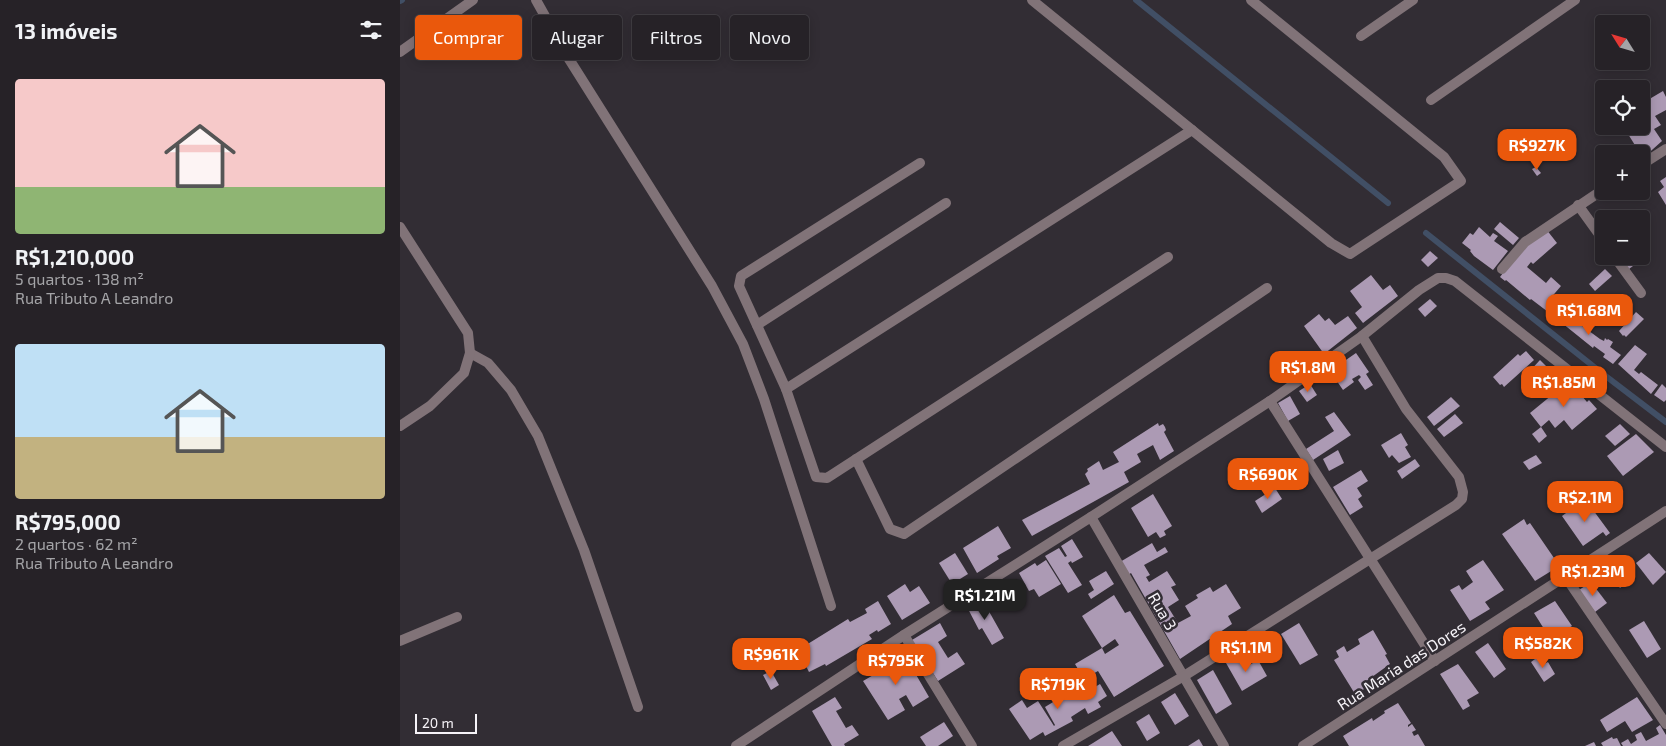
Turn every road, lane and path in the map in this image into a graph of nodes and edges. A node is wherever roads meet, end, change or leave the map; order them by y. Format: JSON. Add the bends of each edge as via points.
{"nodes":[{"id":1,"x":473,"y":0,"type":"edge"},
{"id":2,"x":536,"y":0,"type":"edge"},
{"id":3,"x":1032,"y":0,"type":"edge"},
{"id":4,"x":1251,"y":0,"type":"edge"},
{"id":5,"x":1414,"y":0,"type":"edge"},
{"id":6,"x":1575,"y":0,"type":"edge"},
{"id":7,"x":1361,"y":36,"type":"dead end"},
{"id":8,"x":400,"y":52,"type":"edge"},
{"id":9,"x":1431,"y":100,"type":"dead end"},
{"id":10,"x":1192,"y":130,"type":"junction"},
{"id":11,"x":1666,"y":149,"type":"edge"},
{"id":12,"x":1650,"y":159,"type":"edge"},
{"id":13,"x":920,"y":163,"type":"dead end"},
{"id":14,"x":1595,"y":194,"type":"edge"},
{"id":15,"x":946,"y":203,"type":"dead end"},
{"id":16,"x":1578,"y":205,"type":"junction"},
{"id":17,"x":400,"y":227,"type":"edge"},
{"id":18,"x":1595,"y":229,"type":"edge"},
{"id":19,"x":1168,"y":257,"type":"dead end"},
{"id":20,"x":1621,"y":265,"type":"edge"},
{"id":21,"x":1502,"y":269,"type":"dead end"},
{"id":22,"x":1266,"y":288,"type":"dead end"},
{"id":23,"x":1641,"y":293,"type":"dead end"},
{"id":24,"x":757,"y":325,"type":"junction"},
{"id":25,"x":1362,"y":336,"type":"junction"},
{"id":26,"x":470,"y":353,"type":"junction"},
{"id":27,"x":786,"y":389,"type":"junction"},
{"id":28,"x":1270,"y":401,"type":"junction"},
{"id":29,"x":400,"y":426,"type":"edge"},
{"id":30,"x":1666,"y":447,"type":"edge"},
{"id":31,"x":856,"y":459,"type":"junction"},
{"id":32,"x":1666,"y":510,"type":"edge"},
{"id":33,"x":1091,"y":517,"type":"junction"},
{"id":34,"x":1370,"y":559,"type":"junction"},
{"id":35,"x":1565,"y":576,"type":"junction"},
{"id":36,"x":831,"y":606,"type":"dead end"},
{"id":37,"x":457,"y":617,"type":"dead end"},
{"id":38,"x":904,"y":635,"type":"junction"},
{"id":39,"x":400,"y":642,"type":"edge"},
{"id":40,"x":1435,"y":662,"type":"junction"},
{"id":41,"x":1184,"y":676,"type":"junction"},
{"id":42,"x":638,"y":707,"type":"dead end"},
{"id":43,"x":1666,"y":724,"type":"edge"},
{"id":44,"x":736,"y":746,"type":"edge"},
{"id":45,"x":972,"y":746,"type":"edge"},
{"id":46,"x":1063,"y":746,"type":"edge"},
{"id":47,"x":1224,"y":746,"type":"edge"},
{"id":48,"x":1303,"y":746,"type":"edge"}],
"edges":[{"from":1,"to":8,"type":"street"},
{"from":2,"to":36,"type":"street","via":[[569,59],[712,286],[743,344],[764,398]]},
{"from":3,"to":10,"type":"street"},
{"from":4,"to":10,"type":"street","via":[[1444,157],[1461,181],[1350,254],[1331,243]]},
{"from":5,"to":7,"type":"street"},
{"from":6,"to":9,"type":"street"},
{"from":10,"to":27,"type":"street"},
{"from":11,"to":12,"type":"street"},
{"from":13,"to":24,"type":"street","via":[[742,276],[739,286]]},
{"from":14,"to":16,"type":"street"},
{"from":15,"to":24,"type":"street"},
{"from":16,"to":18,"type":"street"},
{"from":16,"to":21,"type":"street","via":[[1526,242]]},
{"from":17,"to":26,"type":"street","via":[[468,333]]},
{"from":19,"to":31,"type":"street"},
{"from":20,"to":23,"type":"street"},
{"from":22,"to":31,"type":"street","via":[[904,534],[890,530]]},
{"from":24,"to":27,"type":"street"},
{"from":25,"to":28,"type":"street"},
{"from":25,"to":30,"type":"street","via":[[1438,278],[1455,281]]},
{"from":25,"to":34,"type":"street","via":[[1406,409],[1459,477],[1463,492],[1456,505]]},
{"from":26,"to":29,"type":"street","via":[[464,373],[430,406]]},
{"from":26,"to":42,"type":"street","via":[[488,363],[511,390],[538,436],[584,550]]},
{"from":27,"to":31,"type":"street","via":[[816,476],[827,478]]},
{"from":28,"to":33,"type":"street"},
{"from":28,"to":34,"type":"street"},
{"from":32,"to":35,"type":"street","name":"Rua Maria das Dores"},
{"from":33,"to":38,"type":"street"},
{"from":33,"to":41,"type":"street","name":"Rua 3"},
{"from":34,"to":40,"type":"street"},
{"from":34,"to":41,"type":"street"},
{"from":35,"to":40,"type":"street","name":"Rua Maria das Dores"},
{"from":35,"to":43,"type":"street"},
{"from":37,"to":39,"type":"street"},
{"from":38,"to":44,"type":"street"},
{"from":38,"to":45,"type":"street"},
{"from":40,"to":48,"type":"street","name":"Rua Maria das Dores"},
{"from":41,"to":46,"type":"street"},
{"from":41,"to":47,"type":"street","name":"Rua 3"}]}
